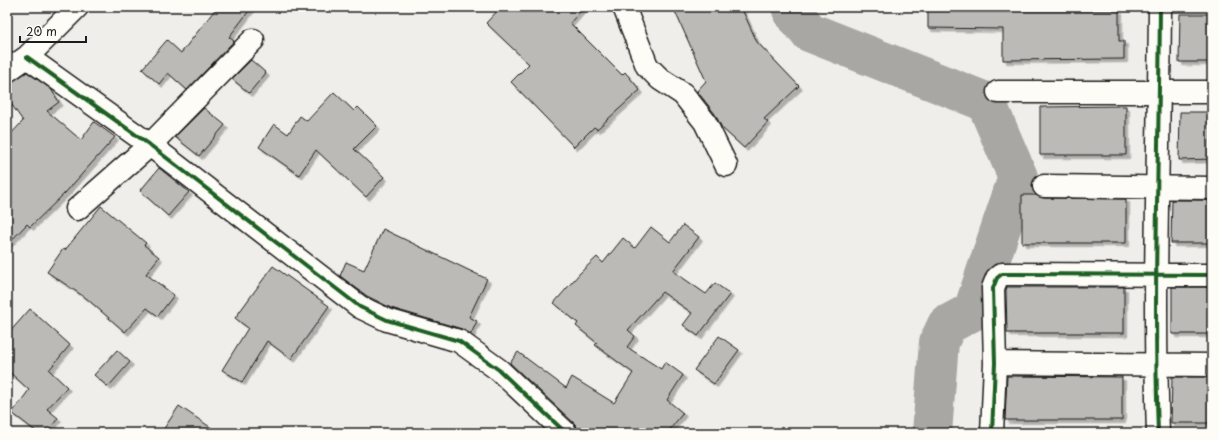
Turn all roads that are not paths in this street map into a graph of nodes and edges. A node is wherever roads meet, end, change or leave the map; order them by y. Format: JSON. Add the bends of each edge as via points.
{"nodes":[{"id":1,"x":77,"y":7,"type":"edge"},
{"id":2,"x":624,"y":7,"type":"edge"},
{"id":3,"x":1160,"y":7,"type":"edge"},
{"id":4,"x":253,"y":40,"type":"dead end"},
{"id":5,"x":27,"y":57,"type":"junction"},
{"id":6,"x":7,"y":71,"type":"edge"},
{"id":7,"x":998,"y":92,"type":"dead end"},
{"id":8,"x":1159,"y":92,"type":"junction"},
{"id":9,"x":1212,"y":92,"type":"edge"},
{"id":10,"x":150,"y":145,"type":"junction"},
{"id":11,"x":726,"y":165,"type":"dead end"},
{"id":12,"x":1044,"y":186,"type":"dead end"},
{"id":13,"x":1159,"y":188,"type":"junction"},
{"id":14,"x":1212,"y":188,"type":"edge"},
{"id":15,"x":76,"y":209,"type":"dead end"},
{"id":16,"x":1155,"y":274,"type":"junction"},
{"id":17,"x":1212,"y":275,"type":"edge"},
{"id":18,"x":995,"y":363,"type":"junction"},
{"id":19,"x":1156,"y":365,"type":"junction"},
{"id":20,"x":1212,"y":365,"type":"edge"},
{"id":21,"x":566,"y":433,"type":"edge"},
{"id":22,"x":992,"y":433,"type":"edge"},
{"id":23,"x":1158,"y":433,"type":"edge"}],
"edges":[{"from":1,"to":5,"type":"street"},
{"from":2,"to":11,"type":"street","via":[[647,66],[660,79],[683,94],[705,122]]},
{"from":3,"to":8,"type":"street"},
{"from":4,"to":10,"type":"street"},
{"from":5,"to":6,"type":"street"},
{"from":5,"to":10,"type":"street"},
{"from":7,"to":8,"type":"street"},
{"from":8,"to":9,"type":"street"},
{"from":8,"to":13,"type":"street"},
{"from":10,"to":15,"type":"street"},
{"from":10,"to":21,"type":"street","via":[[360,307],[387,320],[459,341],[499,370]]},
{"from":12,"to":13,"type":"street"},
{"from":13,"to":14,"type":"street"},
{"from":13,"to":16,"type":"street"},
{"from":16,"to":17,"type":"street"},
{"from":16,"to":18,"type":"street","via":[[1002,274],[997,278],[993,288]]},
{"from":16,"to":19,"type":"street"},
{"from":18,"to":19,"type":"street"},
{"from":18,"to":22,"type":"street"},
{"from":19,"to":20,"type":"street"},
{"from":19,"to":23,"type":"street"}]}
